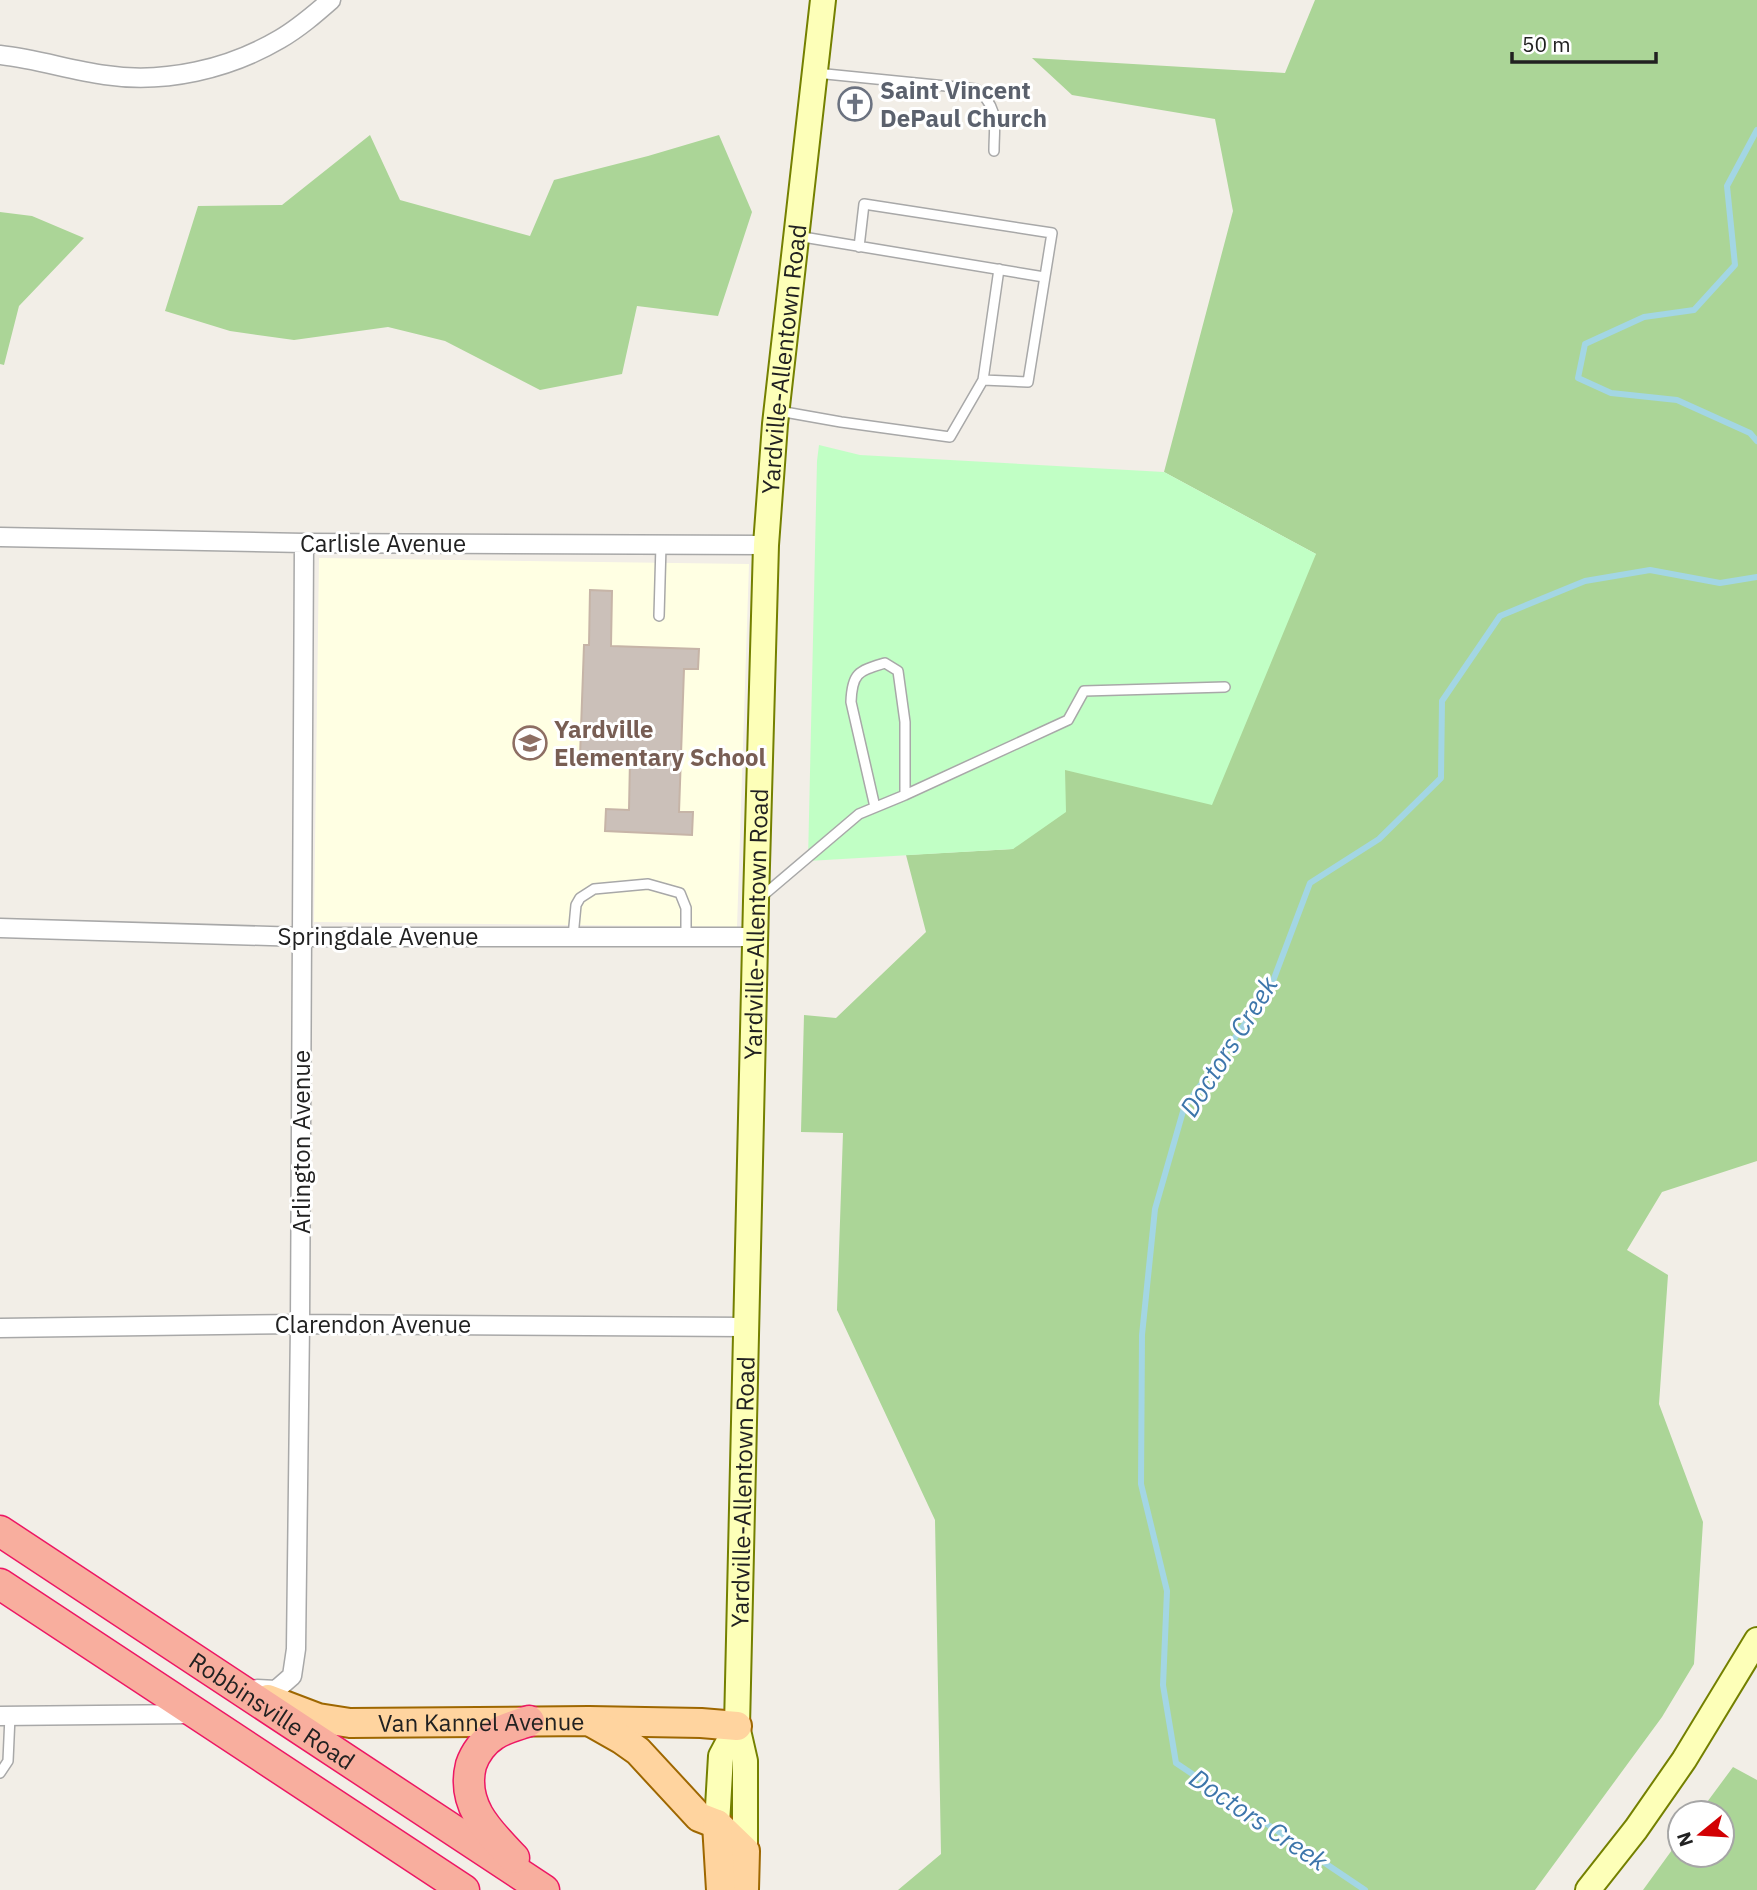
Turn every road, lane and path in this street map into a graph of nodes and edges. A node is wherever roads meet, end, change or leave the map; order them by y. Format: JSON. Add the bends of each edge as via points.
{"nodes":[{"id":1,"x":331,"y":0,"type":"edge"},
{"id":2,"x":823,"y":0,"type":"edge"},
{"id":3,"x":0,"y":55,"type":"edge"},
{"id":4,"x":815,"y":73,"type":"junction"},
{"id":5,"x":994,"y":151,"type":"dead end"},
{"id":6,"x":795,"y":235,"type":"junction"},
{"id":7,"x":859,"y":247,"type":"junction"},
{"id":8,"x":999,"y":269,"type":"junction"},
{"id":9,"x":1044,"y":277,"type":"junction"},
{"id":10,"x":984,"y":380,"type":"junction"},
{"id":11,"x":776,"y":410,"type":"junction"},
{"id":12,"x":0,"y":537,"type":"edge"},
{"id":13,"x":304,"y":543,"type":"junction"},
{"id":14,"x":661,"y":545,"type":"junction"},
{"id":15,"x":766,"y":545,"type":"junction"},
{"id":16,"x":659,"y":616,"type":"dead end"},
{"id":17,"x":1225,"y":687,"type":"dead end"},
{"id":18,"x":905,"y":795,"type":"junction"},
{"id":19,"x":875,"y":807,"type":"junction"},
{"id":20,"x":756,"y":901,"type":"junction"},
{"id":21,"x":0,"y":928,"type":"edge"},
{"id":22,"x":302,"y":937,"type":"junction"},
{"id":23,"x":573,"y":937,"type":"junction"},
{"id":24,"x":686,"y":937,"type":"junction"},
{"id":25,"x":756,"y":937,"type":"junction"},
{"id":26,"x":300,"y":1324,"type":"junction"},
{"id":27,"x":746,"y":1326,"type":"junction"},
{"id":28,"x":0,"y":1328,"type":"edge"},
{"id":29,"x":0,"y":1531,"type":"edge"},
{"id":30,"x":0,"y":1584,"type":"edge"},
{"id":31,"x":1757,"y":1640,"type":"edge"},
{"id":32,"x":233,"y":1685,"type":"junction"},
{"id":33,"x":197,"y":1714,"type":"junction"},
{"id":34,"x":5,"y":1716,"type":"edge"},
{"id":35,"x":530,"y":1721,"type":"junction"},
{"id":36,"x":589,"y":1721,"type":"junction"},
{"id":37,"x":737,"y":1726,"type":"junction"},
{"id":38,"x":0,"y":1773,"type":"edge"},
{"id":39,"x":718,"y":1824,"type":"junction"},
{"id":40,"x":745,"y":1851,"type":"junction"},
{"id":41,"x":464,"y":1890,"type":"edge"},
{"id":42,"x":545,"y":1890,"type":"edge"},
{"id":43,"x":721,"y":1890,"type":"edge"},
{"id":44,"x":744,"y":1890,"type":"edge"},
{"id":45,"x":1588,"y":1890,"type":"edge"}],
"edges":[{"from":1,"to":3,"type":"street","via":[[290,33],[251,54],[182,74],[106,75]]},
{"from":2,"to":4,"type":"main road","name":"Yardville-Allentown Road"},
{"from":4,"to":5,"type":"lane","via":[[976,89],[993,108]]},
{"from":4,"to":6,"type":"main road","name":"Yardville-Allentown Road"},
{"from":6,"to":7,"type":"lane"},
{"from":6,"to":11,"type":"main road","name":"Yardville-Allentown Road"},
{"from":7,"to":8,"type":"lane"},
{"from":7,"to":9,"type":"lane","via":[[864,204],[1052,233]]},
{"from":8,"to":9,"type":"lane"},
{"from":8,"to":10,"type":"lane"},
{"from":9,"to":10,"type":"lane","via":[[1028,382]]},
{"from":10,"to":11,"type":"lane","via":[[950,437]]},
{"from":11,"to":15,"type":"main road","name":"Yardville-Allentown Road"},
{"from":12,"to":13,"type":"street","name":"Carlisle Avenue"},
{"from":13,"to":14,"type":"street","name":"Carlisle Avenue"},
{"from":13,"to":22,"type":"street","name":"Arlington Avenue"},
{"from":14,"to":15,"type":"street","name":"Carlisle Avenue"},
{"from":14,"to":16,"type":"lane"},
{"from":15,"to":20,"type":"main road","name":"Yardville-Allentown Road"},
{"from":17,"to":18,"type":"lane","via":[[1084,691],[1068,720]]},
{"from":18,"to":19,"type":"lane"},
{"from":18,"to":19,"type":"lane","via":[[905,722],[898,671],[886,663],[866,669],[852,684],[851,702]]},
{"from":19,"to":20,"type":"lane","via":[[859,814]]},
{"from":20,"to":25,"type":"main road","name":"Yardville-Allentown Road"},
{"from":21,"to":22,"type":"street","name":"Springdale Avenue"},
{"from":22,"to":23,"type":"street","name":"Springdale Avenue"},
{"from":22,"to":26,"type":"street","name":"Arlington Avenue"},
{"from":23,"to":24,"type":"street","name":"Springdale Avenue"},
{"from":23,"to":24,"type":"lane","via":[[580,898],[594,889],[648,884],[680,893],[686,908]]},
{"from":24,"to":25,"type":"street","name":"Springdale Avenue"},
{"from":25,"to":27,"type":"main road","name":"Yardville-Allentown Road"},
{"from":26,"to":27,"type":"street","name":"Clarendon Avenue"},
{"from":26,"to":28,"type":"street","name":"Clarendon Avenue"},
{"from":26,"to":32,"type":"street","name":"Arlington Avenue","via":[[292,1676],[276,1690]]},
{"from":27,"to":37,"type":"main road","name":"Yardville-Allentown Road"},
{"from":29,"to":32,"type":"highway","name":"Robbinsville Road"},
{"from":30,"to":33,"type":"highway","name":"Robbinsville Road"},
{"from":31,"to":45,"type":"main road","via":[[1684,1760]]},
{"from":32,"to":35,"type":"main road","name":"Van Kannel Avenue","via":[[317,1718],[350,1723]]},
{"from":32,"to":42,"type":"highway","name":"Robbinsville Road"},
{"from":33,"to":34,"type":"street"},
{"from":33,"to":41,"type":"highway","name":"Robbinsville Road"},
{"from":34,"to":38,"type":"lane","via":[[8,1761]]},
{"from":35,"to":36,"type":"main road","name":"Van Kannel Avenue"},
{"from":35,"to":42,"type":"highway","via":[[495,1734],[482,1745],[468,1777],[469,1794],[475,1811],[501,1844]]},
{"from":36,"to":37,"type":"main road","name":"Van Kannel Avenue"},
{"from":36,"to":39,"type":"main road","via":[[638,1751],[699,1817]]},
{"from":37,"to":39,"type":"main road","name":"Yardville-Allentown Road","via":[[721,1756]]},
{"from":37,"to":40,"type":"main road","name":"Yardville-Allentown Road","via":[[744,1761]]},
{"from":39,"to":40,"type":"main road"},
{"from":39,"to":43,"type":"main road","name":"Yardville-Allentown Road"},
{"from":40,"to":44,"type":"main road","name":"Yardville-Allentown Road"}]}
